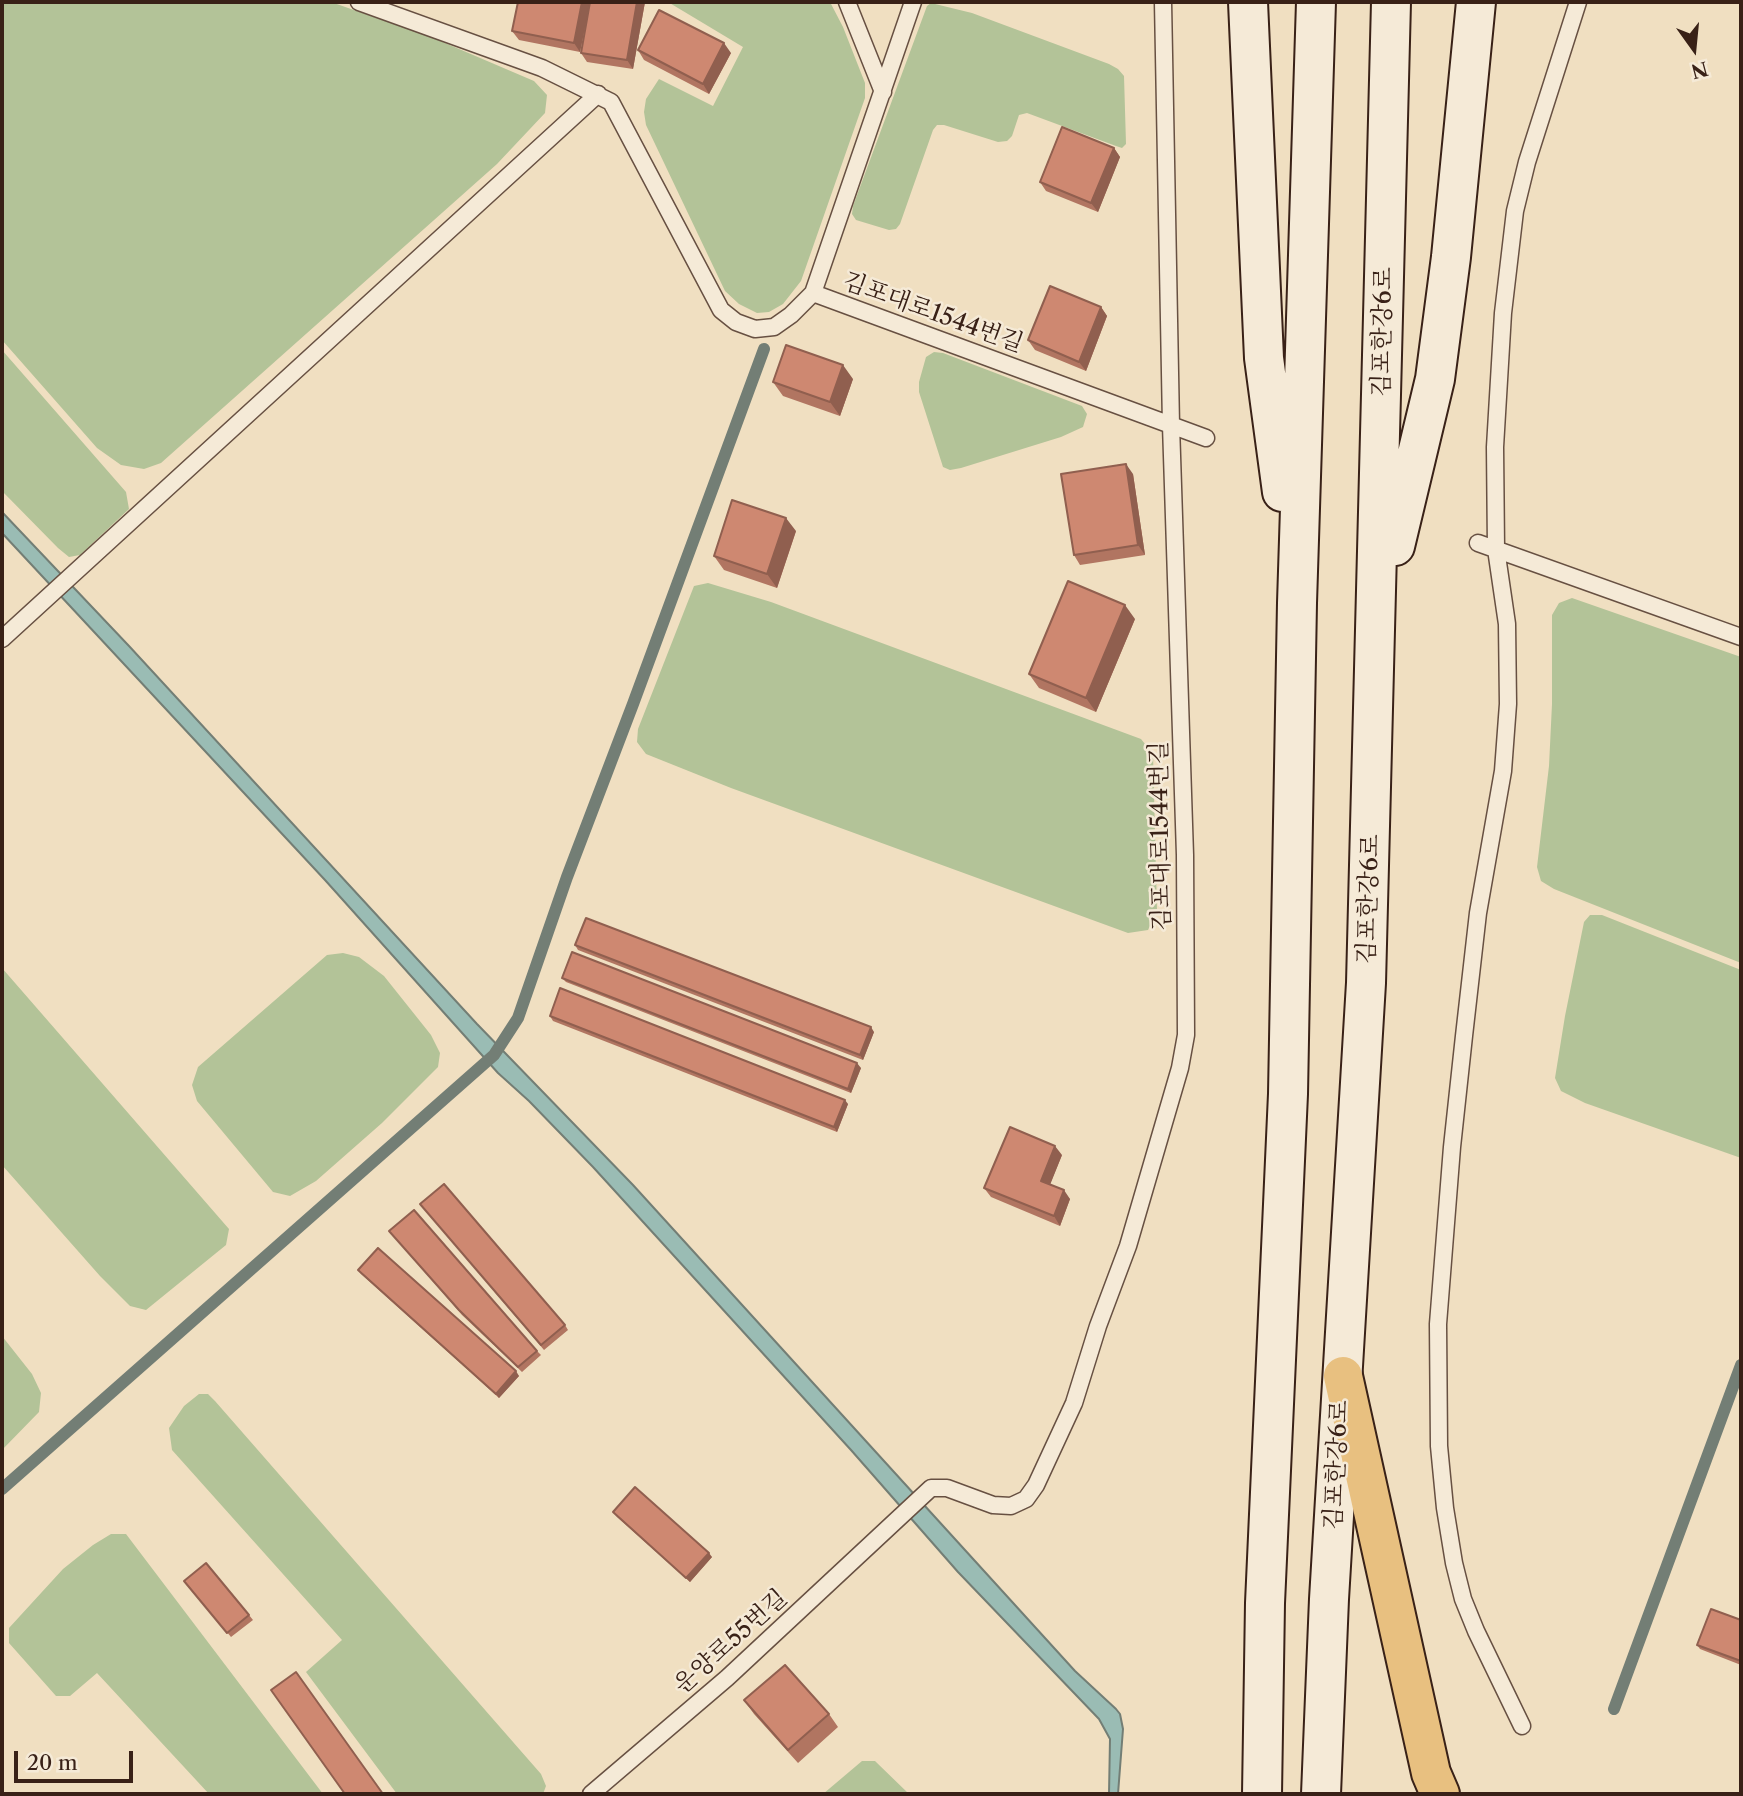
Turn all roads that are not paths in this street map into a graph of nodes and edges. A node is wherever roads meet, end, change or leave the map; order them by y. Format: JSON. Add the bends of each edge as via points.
{"nodes":[{"id":1,"x":359,"y":2,"type":"edge"},
{"id":2,"x":847,"y":2,"type":"edge"},
{"id":3,"x":913,"y":2,"type":"edge"},
{"id":4,"x":1163,"y":2,"type":"edge"},
{"id":5,"x":1248,"y":2,"type":"edge"},
{"id":6,"x":1316,"y":2,"type":"edge"},
{"id":7,"x":1391,"y":2,"type":"edge"},
{"id":8,"x":1476,"y":2,"type":"edge"},
{"id":9,"x":1578,"y":2,"type":"edge"},
{"id":10,"x":883,"y":92,"type":"junction"},
{"id":11,"x":598,"y":94,"type":"junction"},
{"id":12,"x":813,"y":293,"type":"junction"},
{"id":13,"x":1171,"y":425,"type":"junction"},
{"id":14,"x":1206,"y":439,"type":"dead end"},
{"id":15,"x":1478,"y":543,"type":"dead end"},
{"id":16,"x":1496,"y":550,"type":"junction"},
{"id":17,"x":1297,"y":603,"type":"junction"},
{"id":18,"x":1377,"y":620,"type":"junction"},
{"id":19,"x":1741,"y":637,"type":"edge"},
{"id":20,"x":2,"y":639,"type":"edge"},
{"id":21,"x":1343,"y":1376,"type":"junction"},
{"id":22,"x":931,"y":1488,"type":"joint"},
{"id":23,"x":1522,"y":1726,"type":"dead end"},
{"id":24,"x":591,"y":1794,"type":"edge"},
{"id":25,"x":1262,"y":1794,"type":"edge"},
{"id":26,"x":1321,"y":1794,"type":"edge"},
{"id":27,"x":1440,"y":1794,"type":"edge"}],
"edges":[{"from":1,"to":11,"type":"lane","name":"김포대로1544번길","via":[[542,68]]},
{"from":2,"to":10,"type":"lane"},
{"from":3,"to":10,"type":"lane","name":"김포대로1544번길"},
{"from":4,"to":13,"type":"lane"},
{"from":5,"to":17,"type":"street","via":[[1264,358]]},
{"from":6,"to":17,"type":"street"},
{"from":7,"to":18,"type":"street","name":"김포한강6로"},
{"from":8,"to":18,"type":"street","via":[[1435,379]]},
{"from":9,"to":16,"type":"lane","via":[[1538,120],[1515,211],[1498,383]]},
{"from":10,"to":12,"type":"lane","name":"김포대로1544번길"},
{"from":11,"to":12,"type":"lane","name":"김포대로1544번길","via":[[611,102],[722,310],[755,329],[774,327]]},
{"from":11,"to":20,"type":"lane"},
{"from":12,"to":13,"type":"lane","name":"김포대로1544번길"},
{"from":13,"to":14,"type":"lane"},
{"from":13,"to":22,"type":"lane","name":"김포대로1544번길","via":[[1185,855],[1186,1035],[1180,1068],[1128,1246],[1074,1403],[1036,1485],[1026,1499],[1011,1506],[993,1505],[947,1488]]},
{"from":15,"to":16,"type":"lane"},
{"from":16,"to":19,"type":"lane"},
{"from":16,"to":23,"type":"lane","via":[[1507,624],[1508,704],[1503,771],[1478,913],[1451,1160],[1438,1324],[1439,1446],[1445,1508],[1463,1599]]},
{"from":17,"to":25,"type":"street","via":[[1288,1094],[1265,1603]]},
{"from":18,"to":21,"type":"street","name":"김포한강6로","via":[[1366,983]]},
{"from":21,"to":26,"type":"street","name":"김포한강6로"},
{"from":21,"to":27,"type":"highway","via":[[1431,1773]]},
{"from":22,"to":24,"type":"lane","name":"운양로55번길","via":[[727,1678]]}]}
